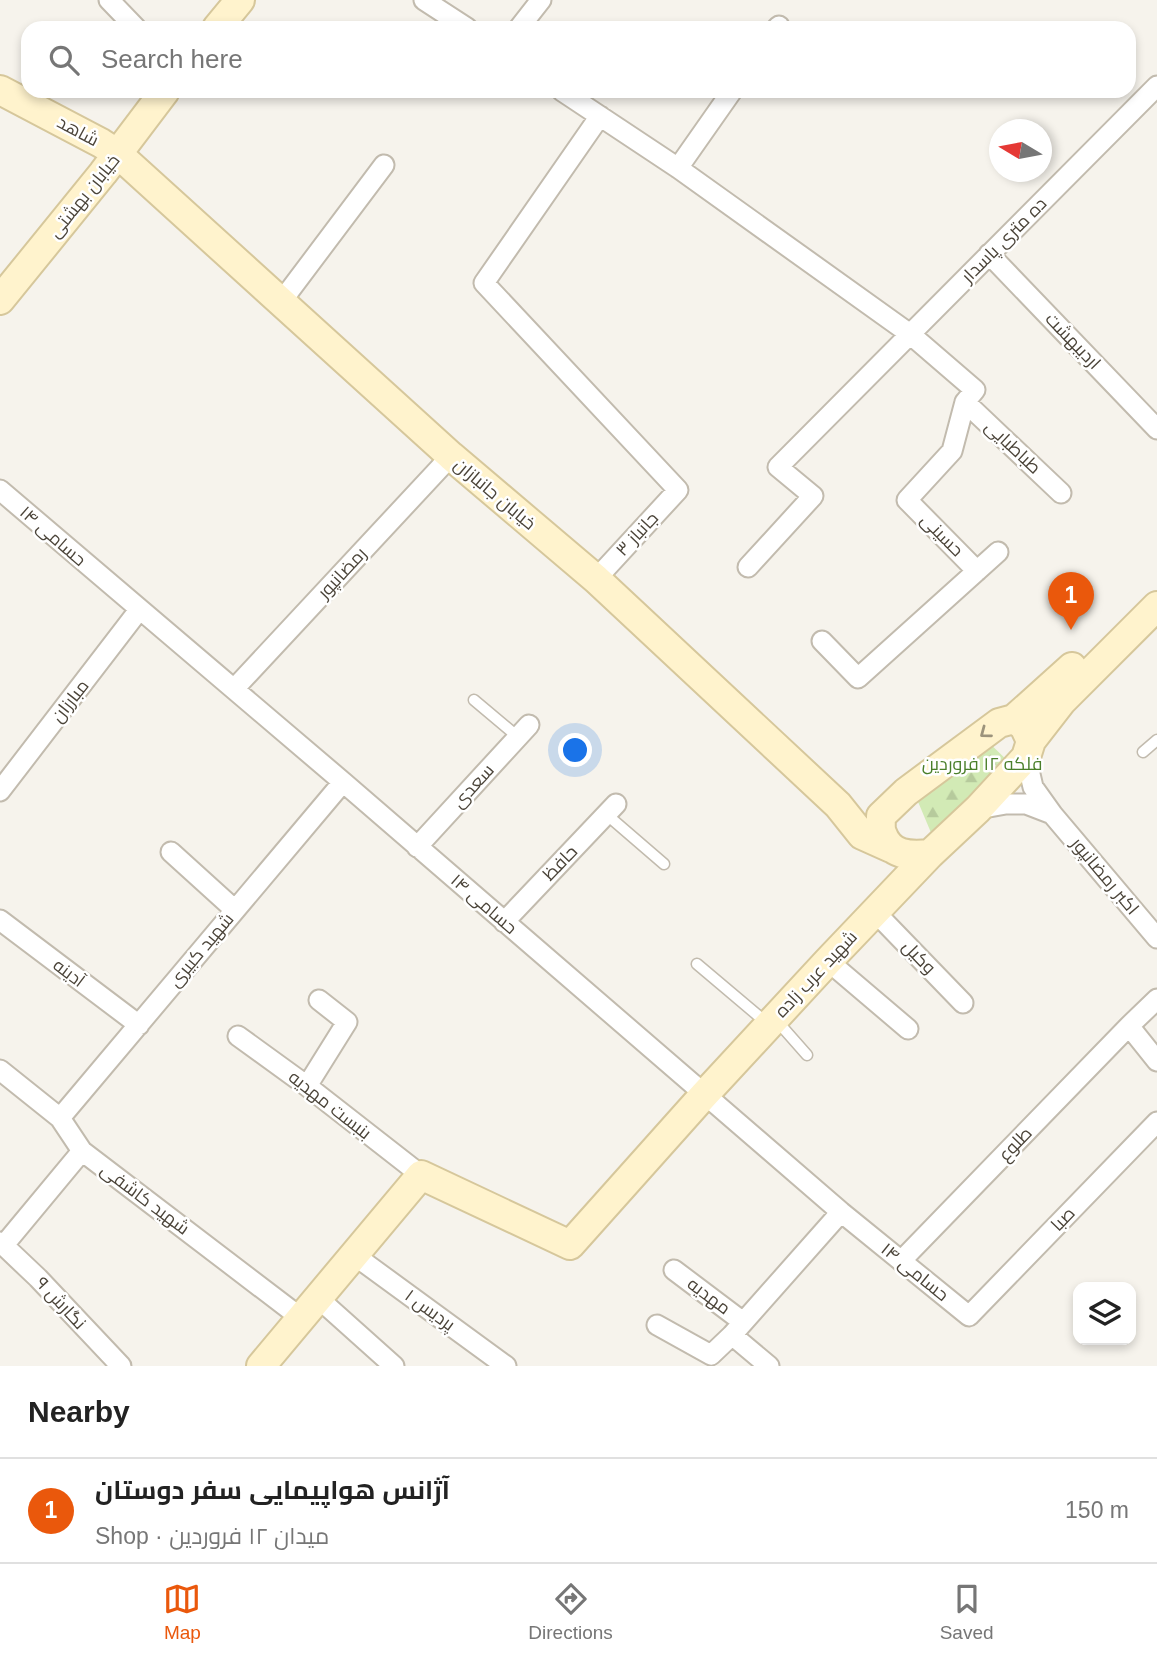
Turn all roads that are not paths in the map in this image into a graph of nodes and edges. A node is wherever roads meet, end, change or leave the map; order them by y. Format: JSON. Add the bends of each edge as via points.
{"nodes":[{"id":1,"x":109,"y":0,"type":"edge"},
{"id":2,"x":240,"y":0,"type":"edge"},
{"id":3,"x":424,"y":0,"type":"edge"},
{"id":4,"x":541,"y":0,"type":"edge"},
{"id":5,"x":129,"y":21,"type":"edge"},
{"id":6,"x":222,"y":21,"type":"edge"},
{"id":7,"x":456,"y":21,"type":"edge"},
{"id":8,"x":524,"y":21,"type":"edge"},
{"id":9,"x":1157,"y":86,"type":"edge"},
{"id":10,"x":0,"y":90,"type":"edge"},
{"id":11,"x":160,"y":98,"type":"edge"},
{"id":12,"x":573,"y":98,"type":"edge"},
{"id":13,"x":727,"y":98,"type":"edge"},
{"id":14,"x":600,"y":116,"type":"junction"},
{"id":15,"x":118,"y":154,"type":"junction"},
{"id":16,"x":384,"y":165,"type":"dead end"},
{"id":17,"x":678,"y":168,"type":"junction"},
{"id":18,"x":989,"y":254,"type":"junction"},
{"id":19,"x":0,"y":300,"type":"edge"},
{"id":20,"x":281,"y":302,"type":"junction"},
{"id":21,"x":910,"y":334,"type":"junction"},
{"id":22,"x":965,"y":402,"type":"junction"},
{"id":23,"x":1157,"y":429,"type":"edge"},
{"id":24,"x":451,"y":456,"type":"junction"},
{"id":25,"x":0,"y":490,"type":"edge"},
{"id":26,"x":1061,"y":493,"type":"dead end"},
{"id":27,"x":998,"y":552,"type":"dead end"},
{"id":28,"x":748,"y":567,"type":"dead end"},
{"id":29,"x":977,"y":570,"type":"junction"},
{"id":30,"x":596,"y":579,"type":"junction"},
{"id":31,"x":139,"y":610,"type":"junction"},
{"id":32,"x":822,"y":641,"type":"dead end"},
{"id":33,"x":234,"y":689,"type":"junction"},
{"id":34,"x":474,"y":700,"type":"dead end"},
{"id":35,"x":524,"y":731,"type":"joint"},
{"id":36,"x":1024,"y":739,"type":"junction"},
{"id":37,"x":1157,"y":740,"type":"edge"},
{"id":38,"x":1143,"y":752,"type":"dead end"},
{"id":39,"x":343,"y":782,"type":"junction"},
{"id":40,"x":0,"y":791,"type":"edge"},
{"id":41,"x":838,"y":806,"type":"junction"},
{"id":42,"x":611,"y":809,"type":"joint"},
{"id":43,"x":978,"y":809,"type":"junction"},
{"id":44,"x":1053,"y":814,"type":"junction"},
{"id":45,"x":881,"y":816,"type":"junction"},
{"id":46,"x":417,"y":846,"type":"junction"},
{"id":47,"x":891,"y":848,"type":"junction"},
{"id":48,"x":171,"y":852,"type":"dead end"},
{"id":49,"x":930,"y":854,"type":"junction"},
{"id":50,"x":664,"y":864,"type":"dead end"},
{"id":51,"x":235,"y":909,"type":"junction"},
{"id":52,"x":875,"y":912,"type":"junction"},
{"id":53,"x":0,"y":920,"type":"edge"},
{"id":54,"x":504,"y":922,"type":"junction"},
{"id":55,"x":1157,"y":938,"type":"edge"},
{"id":56,"x":828,"y":961,"type":"junction"},
{"id":57,"x":696,"y":964,"type":"dead end"},
{"id":58,"x":1157,"y":999,"type":"edge"},
{"id":59,"x":319,"y":1000,"type":"dead end"},
{"id":60,"x":963,"y":1003,"type":"dead end"},
{"id":61,"x":772,"y":1022,"type":"junction"},
{"id":62,"x":139,"y":1025,"type":"junction"},
{"id":63,"x":1129,"y":1026,"type":"junction"},
{"id":64,"x":908,"y":1029,"type":"dead end"},
{"id":65,"x":238,"y":1035,"type":"dead end"},
{"id":66,"x":807,"y":1055,"type":"dead end"},
{"id":67,"x":1157,"y":1061,"type":"edge"},
{"id":68,"x":0,"y":1070,"type":"edge"},
{"id":69,"x":307,"y":1086,"type":"junction"},
{"id":70,"x":704,"y":1094,"type":"junction"},
{"id":71,"x":60,"y":1118,"type":"junction"},
{"id":72,"x":1157,"y":1122,"type":"edge"},
{"id":73,"x":82,"y":1151,"type":"junction"},
{"id":74,"x":421,"y":1175,"type":"junction"},
{"id":75,"x":841,"y":1212,"type":"junction"},
{"id":76,"x":2,"y":1244,"type":"edge"},
{"id":77,"x":354,"y":1255,"type":"junction"},
{"id":78,"x":901,"y":1261,"type":"junction"},
{"id":79,"x":674,"y":1270,"type":"dead end"},
{"id":80,"x":309,"y":1308,"type":"junction"},
{"id":81,"x":969,"y":1316,"type":"joint"},
{"id":82,"x":657,"y":1325,"type":"dead end"},
{"id":83,"x":740,"y":1334,"type":"junction"},
{"id":84,"x":121,"y":1366,"type":"edge"},
{"id":85,"x":261,"y":1366,"type":"edge"},
{"id":86,"x":394,"y":1366,"type":"edge"},
{"id":87,"x":506,"y":1366,"type":"edge"},
{"id":88,"x":753,"y":1366,"type":"edge"},
{"id":89,"x":769,"y":1366,"type":"edge"}],
"edges":[{"from":1,"to":5,"type":"street"},
{"from":2,"to":6,"type":"street"},
{"from":3,"to":7,"type":"street"},
{"from":4,"to":8,"type":"street"},
{"from":9,"to":18,"type":"street","name":"ده متری پاسدار"},
{"from":10,"to":15,"type":"street","name":"شاهد"},
{"from":11,"to":15,"type":"street","name":"خیابان بهشتی"},
{"from":12,"to":14,"type":"street"},
{"from":13,"to":17,"type":"street"},
{"from":14,"to":17,"type":"street"},
{"from":14,"to":30,"type":"street","name":"جانباز ۳","via":[[484,284],[678,490]]},
{"from":15,"to":19,"type":"street","name":"خیابان بهشتی"},
{"from":15,"to":20,"type":"street","name":"خیابان جانبازان"},
{"from":16,"to":20,"type":"street"},
{"from":17,"to":21,"type":"street"},
{"from":18,"to":21,"type":"street","name":"ده متری پاسدار"},
{"from":18,"to":23,"type":"street","name":"اردیبهشت"},
{"from":20,"to":24,"type":"street","name":"خیابان جانبازان"},
{"from":21,"to":22,"type":"street","via":[[975,390]]},
{"from":21,"to":28,"type":"street","name":"ده متری پاسدار","via":[[778,467],[813,496]]},
{"from":22,"to":26,"type":"street","name":"طباطبایی"},
{"from":22,"to":29,"type":"street","name":"حسینی","via":[[952,451],[907,500]]},
{"from":24,"to":30,"type":"street","name":"خیابان جانبازان"},
{"from":24,"to":33,"type":"street","name":"رمضانپور"},
{"from":25,"to":31,"type":"street","name":"حسامی ۱۴"},
{"from":27,"to":29,"type":"street"},
{"from":29,"to":32,"type":"street","via":[[858,678]]},
{"from":30,"to":41,"type":"street","name":"خیابان جانبازان"},
{"from":31,"to":33,"type":"street","name":"حسامی ۱۴"},
{"from":31,"to":40,"type":"street","name":"مبارزان"},
{"from":33,"to":39,"type":"street","name":"حسامی ۱۴"},
{"from":34,"to":35,"type":"lane"},
{"from":35,"to":46,"type":"street","name":"سعدی"},
{"from":36,"to":36,"type":"street","via":[[1062,701],[1157,606],[1072,668]]},
{"from":36,"to":43,"type":"street","name":"شهید عرب زاده"},
{"from":36,"to":44,"type":"street","name":"اکبر رمضانپور","via":[[1033,787]]},
{"from":36,"to":45,"type":"street","one_way":true,"via":[[999,723]]},
{"from":37,"to":38,"type":"lane"},
{"from":39,"to":46,"type":"street","name":"حسامی ۱۴"},
{"from":39,"to":51,"type":"street","name":"شهید کبیری"},
{"from":41,"to":45,"type":"street"},
{"from":41,"to":47,"type":"street","name":"خیابان جانبازان","via":[[862,835]]},
{"from":42,"to":50,"type":"lane"},
{"from":42,"to":54,"type":"street","name":"حافظ"},
{"from":43,"to":44,"type":"street","via":[[1026,804]]},
{"from":43,"to":49,"type":"street","name":"شهید عرب زاده"},
{"from":44,"to":55,"type":"street","name":"اکبر رمضانپور"},
{"from":45,"to":47,"type":"street","via":[[881,833]]},
{"from":46,"to":54,"type":"street","name":"حسامی ۱۴"},
{"from":47,"to":49,"type":"street","name":"خیابان جانبازان","via":[[909,856]]},
{"from":48,"to":51,"type":"street"},
{"from":49,"to":52,"type":"street","name":"شهید عرب زاده"},
{"from":51,"to":62,"type":"street","name":"شهید کبیری"},
{"from":52,"to":56,"type":"street","name":"شهید عرب زاده"},
{"from":52,"to":60,"type":"street","name":"وکیل"},
{"from":53,"to":62,"type":"street","name":"آدینه"},
{"from":54,"to":70,"type":"street","name":"حسامی ۱۴"},
{"from":56,"to":61,"type":"street","name":"شهید عرب زاده"},
{"from":56,"to":64,"type":"street"},
{"from":57,"to":61,"type":"lane"},
{"from":58,"to":63,"type":"street","name":"طلوع"},
{"from":59,"to":69,"type":"street","via":[[347,1022]]},
{"from":61,"to":66,"type":"lane"},
{"from":61,"to":70,"type":"street","name":"شهید عرب زاده"},
{"from":62,"to":71,"type":"street","name":"شهید کبیری"},
{"from":63,"to":67,"type":"street"},
{"from":63,"to":78,"type":"street","name":"طلوع"},
{"from":65,"to":69,"type":"street","name":"بنبست مهدیه"},
{"from":68,"to":71,"type":"street","name":"شهید کاشفی"},
{"from":69,"to":74,"type":"street","name":"بنبست مهدیه"},
{"from":70,"to":74,"type":"street","name":"شهید عرب زاده","via":[[570,1245]]},
{"from":70,"to":75,"type":"street","name":"حسامی ۱۴"},
{"from":71,"to":73,"type":"street","name":"شهید کاشفی"},
{"from":72,"to":81,"type":"street","name":"صبا"},
{"from":73,"to":76,"type":"street"},
{"from":73,"to":80,"type":"street","name":"شهید کاشفی"},
{"from":74,"to":77,"type":"street"},
{"from":75,"to":78,"type":"street","name":"حسامی ۱۴"},
{"from":75,"to":83,"type":"street"},
{"from":76,"to":84,"type":"street","name":"نگارش ۹"},
{"from":77,"to":80,"type":"street"},
{"from":77,"to":87,"type":"street","name":"پردیس ۱"},
{"from":78,"to":81,"type":"street","name":"حسامی ۱۴"},
{"from":79,"to":83,"type":"street","name":"مهدیه"},
{"from":80,"to":85,"type":"street"},
{"from":80,"to":86,"type":"street","name":"شهید کاشفی"},
{"from":82,"to":83,"type":"street","via":[[711,1355]]},
{"from":83,"to":88,"type":"street"},
{"from":83,"to":89,"type":"street","name":"مهدیه"}]}
